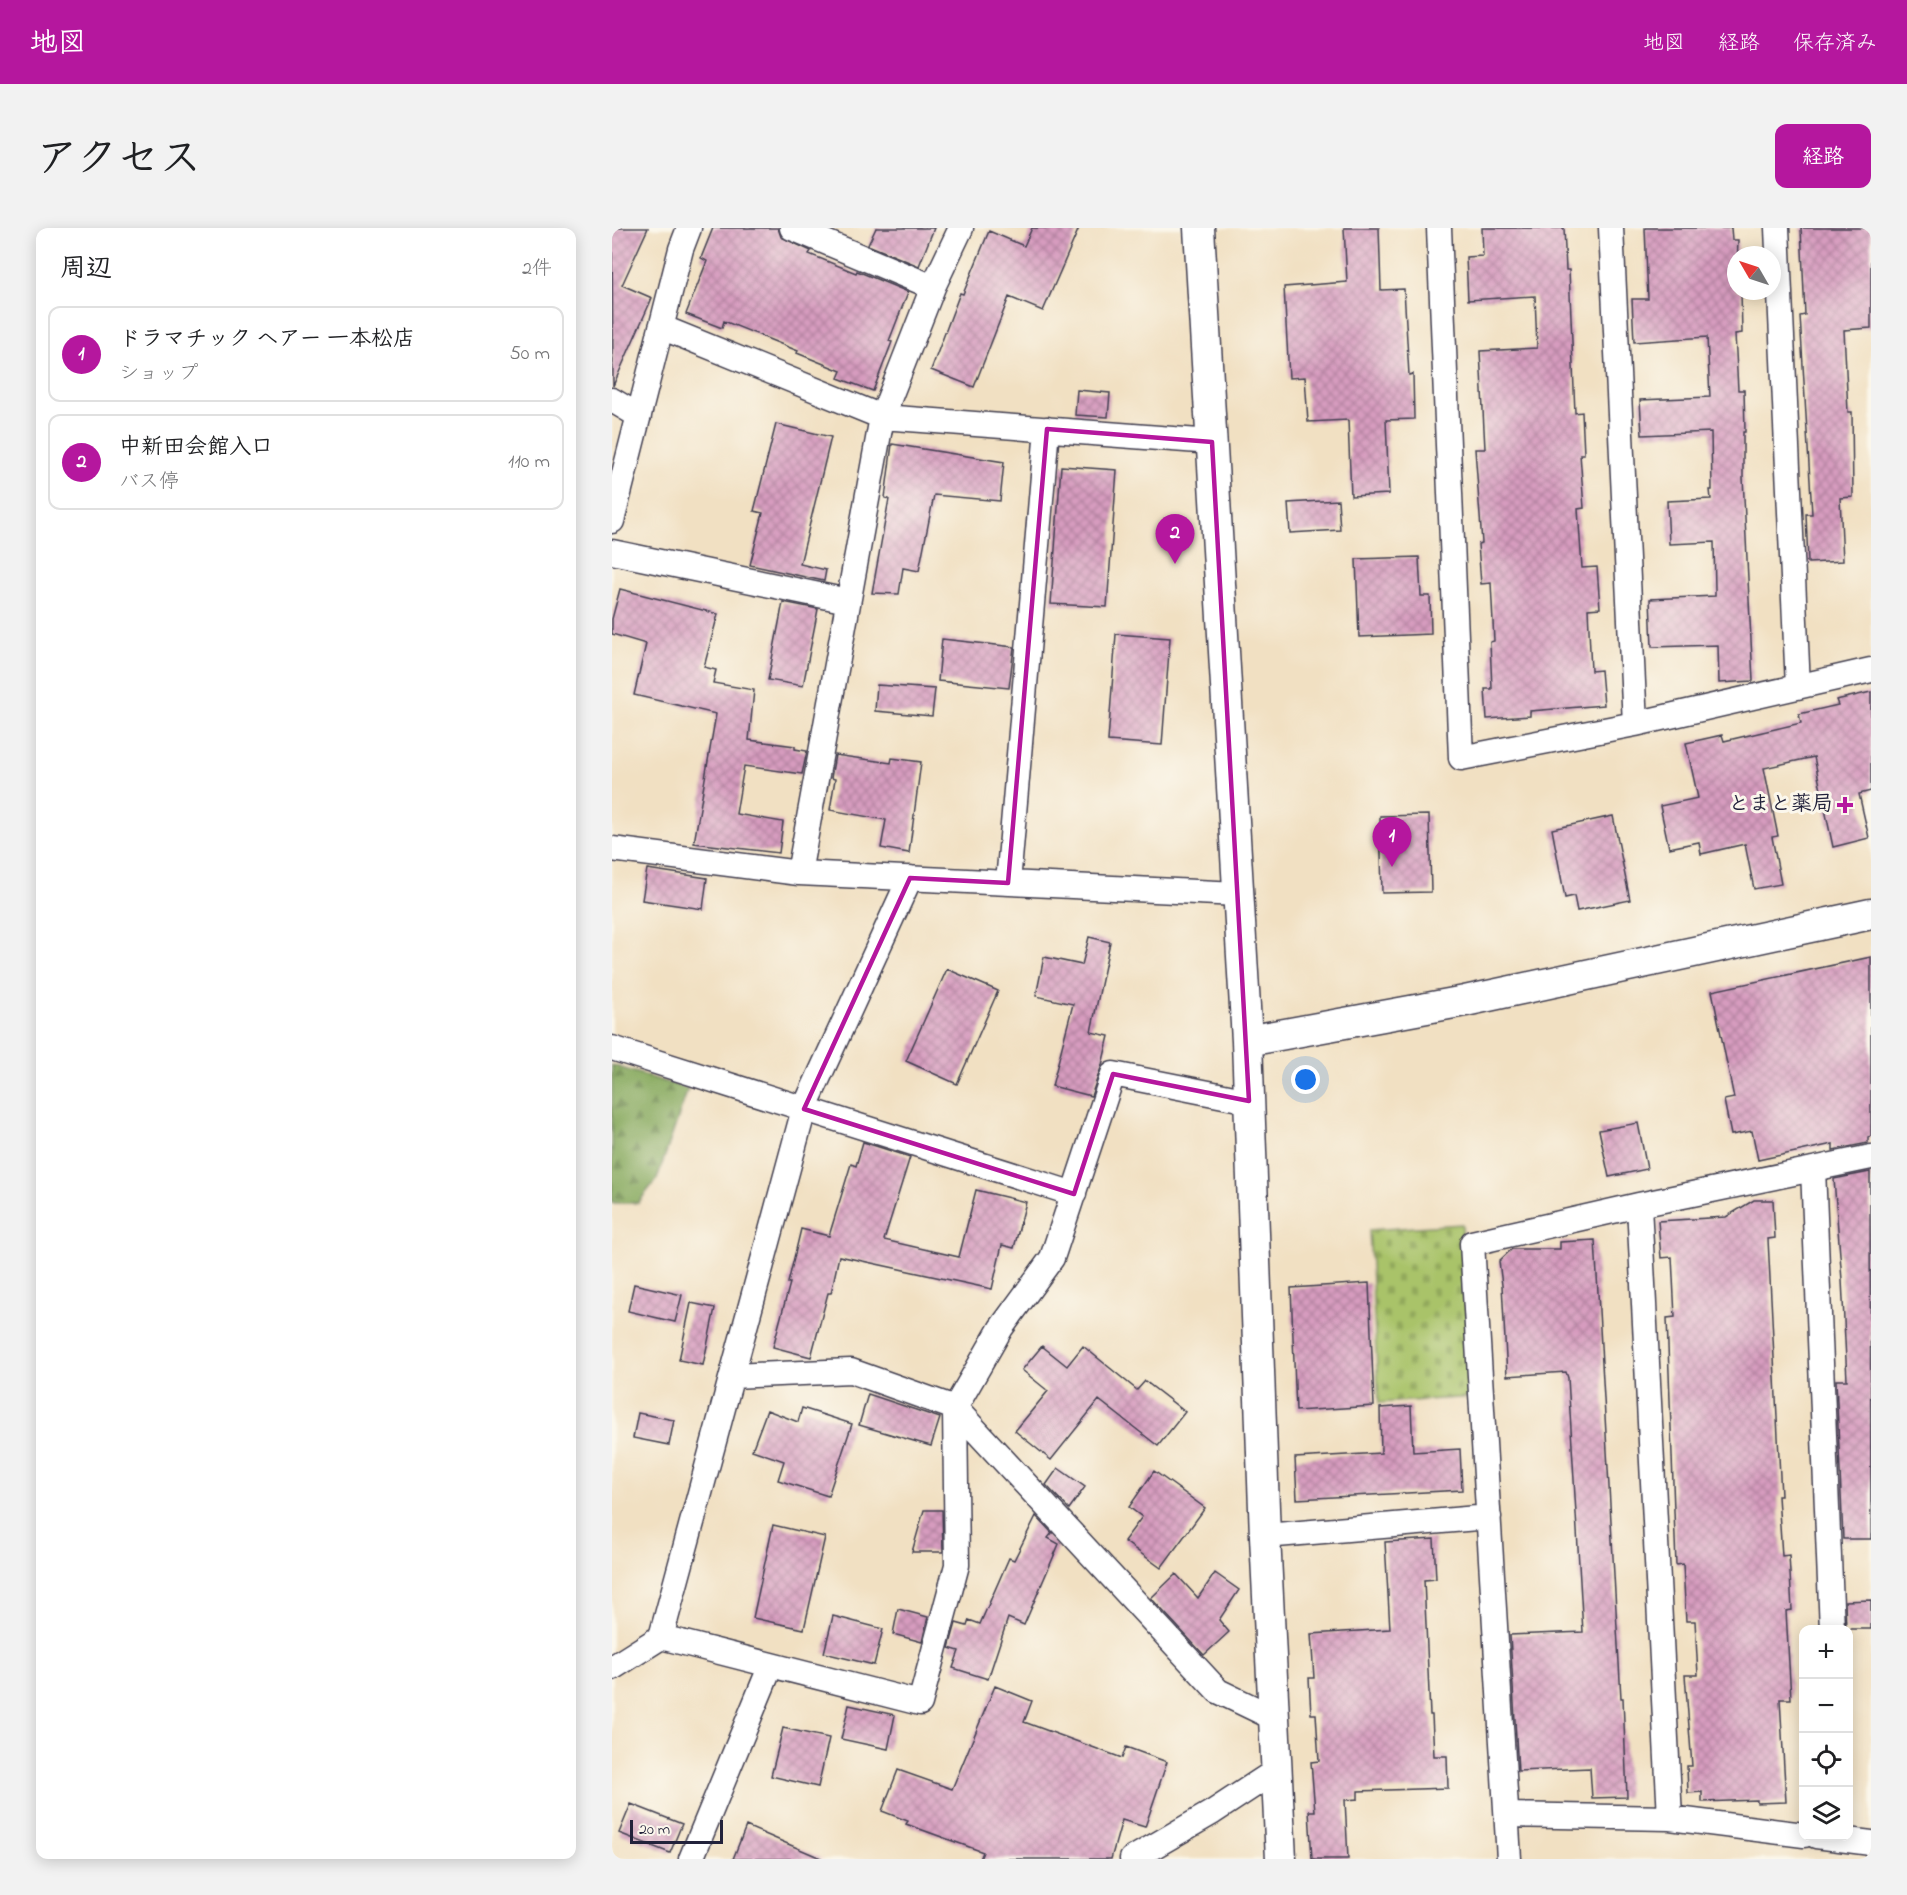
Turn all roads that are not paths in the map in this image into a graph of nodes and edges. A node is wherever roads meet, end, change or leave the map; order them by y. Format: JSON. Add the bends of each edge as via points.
{"nodes":[{"id":1,"x":689,"y":228,"type":"edge"},
{"id":2,"x":792,"y":228,"type":"edge"},
{"id":3,"x":961,"y":228,"type":"edge"},
{"id":4,"x":1199,"y":228,"type":"edge"},
{"id":5,"x":1439,"y":228,"type":"edge"},
{"id":6,"x":1611,"y":228,"type":"edge"},
{"id":7,"x":1777,"y":228,"type":"edge"},
{"id":8,"x":933,"y":287,"type":"junction"},
{"id":9,"x":661,"y":327,"type":"junction"},
{"id":10,"x":612,"y":400,"type":"edge"},
{"id":11,"x":639,"y":416,"type":"junction"},
{"id":12,"x":882,"y":417,"type":"junction"},
{"id":13,"x":1047,"y":429,"type":"junction"},
{"id":14,"x":1212,"y":442,"type":"junction"},
{"id":15,"x":612,"y":521,"type":"edge"},
{"id":16,"x":612,"y":552,"type":"edge"},
{"id":17,"x":848,"y":601,"type":"junction"},
{"id":18,"x":1871,"y":670,"type":"edge"},
{"id":19,"x":1798,"y":687,"type":"junction"},
{"id":20,"x":1635,"y":724,"type":"junction"},
{"id":21,"x":612,"y":849,"type":"edge"},
{"id":22,"x":799,"y":873,"type":"junction"},
{"id":23,"x":909,"y":879,"type":"junction"},
{"id":24,"x":1008,"y":884,"type":"junction"},
{"id":25,"x":1238,"y":894,"type":"junction"},
{"id":26,"x":1871,"y":914,"type":"edge"},
{"id":27,"x":1247,"y":1041,"type":"junction"},
{"id":28,"x":612,"y":1048,"type":"edge"},
{"id":29,"x":1249,"y":1101,"type":"junction"},
{"id":30,"x":804,"y":1109,"type":"junction"},
{"id":31,"x":1871,"y":1157,"type":"edge"},
{"id":32,"x":1813,"y":1169,"type":"junction"},
{"id":33,"x":1074,"y":1194,"type":"junction"},
{"id":34,"x":1639,"y":1204,"type":"junction"},
{"id":35,"x":732,"y":1376,"type":"junction"},
{"id":36,"x":955,"y":1408,"type":"junction"},
{"id":37,"x":1489,"y":1517,"type":"junction"},
{"id":38,"x":1265,"y":1536,"type":"junction"},
{"id":39,"x":1832,"y":1625,"type":"edge"},
{"id":40,"x":661,"y":1638,"type":"junction"},
{"id":41,"x":771,"y":1665,"type":"junction"},
{"id":42,"x":612,"y":1668,"type":"edge"},
{"id":43,"x":1274,"y":1718,"type":"junction"},
{"id":44,"x":1277,"y":1770,"type":"junction"},
{"id":45,"x":1508,"y":1815,"type":"junction"},
{"id":46,"x":1670,"y":1818,"type":"junction"},
{"id":47,"x":1799,"y":1834,"type":"edge"},
{"id":48,"x":1853,"y":1840,"type":"edge"},
{"id":49,"x":1871,"y":1843,"type":"edge"},
{"id":50,"x":691,"y":1859,"type":"edge"},
{"id":51,"x":1132,"y":1859,"type":"edge"},
{"id":52,"x":1281,"y":1859,"type":"edge"},
{"id":53,"x":1509,"y":1859,"type":"edge"}],
"edges":[{"from":1,"to":9,"type":"street"},
{"from":2,"to":8,"type":"street"},
{"from":3,"to":8,"type":"street"},
{"from":4,"to":14,"type":"street"},
{"from":5,"to":20,"type":"street","via":[[1461,758]]},
{"from":6,"to":20,"type":"street"},
{"from":7,"to":19,"type":"street"},
{"from":8,"to":12,"type":"street"},
{"from":9,"to":11,"type":"street"},
{"from":9,"to":12,"type":"street"},
{"from":10,"to":11,"type":"street"},
{"from":11,"to":15,"type":"street"},
{"from":12,"to":13,"type":"street"},
{"from":12,"to":17,"type":"street"},
{"from":13,"to":14,"type":"street"},
{"from":13,"to":24,"type":"street"},
{"from":14,"to":25,"type":"street"},
{"from":16,"to":17,"type":"street"},
{"from":17,"to":22,"type":"street"},
{"from":18,"to":19,"type":"street"},
{"from":19,"to":20,"type":"street"},
{"from":21,"to":22,"type":"street"},
{"from":22,"to":23,"type":"street"},
{"from":23,"to":24,"type":"street"},
{"from":23,"to":30,"type":"street"},
{"from":24,"to":25,"type":"street"},
{"from":25,"to":27,"type":"street"},
{"from":26,"to":27,"type":"street","via":[[1465,1001]]},
{"from":27,"to":29,"type":"street"},
{"from":28,"to":30,"type":"street"},
{"from":29,"to":33,"type":"street","via":[[1113,1074]]},
{"from":29,"to":38,"type":"street"},
{"from":30,"to":33,"type":"street"},
{"from":30,"to":35,"type":"street"},
{"from":31,"to":32,"type":"street"},
{"from":32,"to":34,"type":"street"},
{"from":32,"to":39,"type":"street"},
{"from":33,"to":36,"type":"street","via":[[1052,1258],[1001,1328]]},
{"from":34,"to":37,"type":"street","via":[[1472,1243]]},
{"from":34,"to":46,"type":"street"},
{"from":35,"to":36,"type":"street","via":[[851,1371]]},
{"from":35,"to":40,"type":"street"},
{"from":36,"to":41,"type":"street","via":[[957,1565],[920,1703]]},
{"from":36,"to":43,"type":"street","via":[[1218,1691]]},
{"from":37,"to":38,"type":"street"},
{"from":37,"to":45,"type":"street"},
{"from":38,"to":43,"type":"street"},
{"from":40,"to":41,"type":"street"},
{"from":40,"to":42,"type":"street"},
{"from":41,"to":50,"type":"street"},
{"from":43,"to":44,"type":"street"},
{"from":44,"to":51,"type":"street"},
{"from":44,"to":52,"type":"street"},
{"from":45,"to":46,"type":"street"},
{"from":45,"to":53,"type":"street"},
{"from":46,"to":47,"type":"street"},
{"from":48,"to":49,"type":"street"}]}
